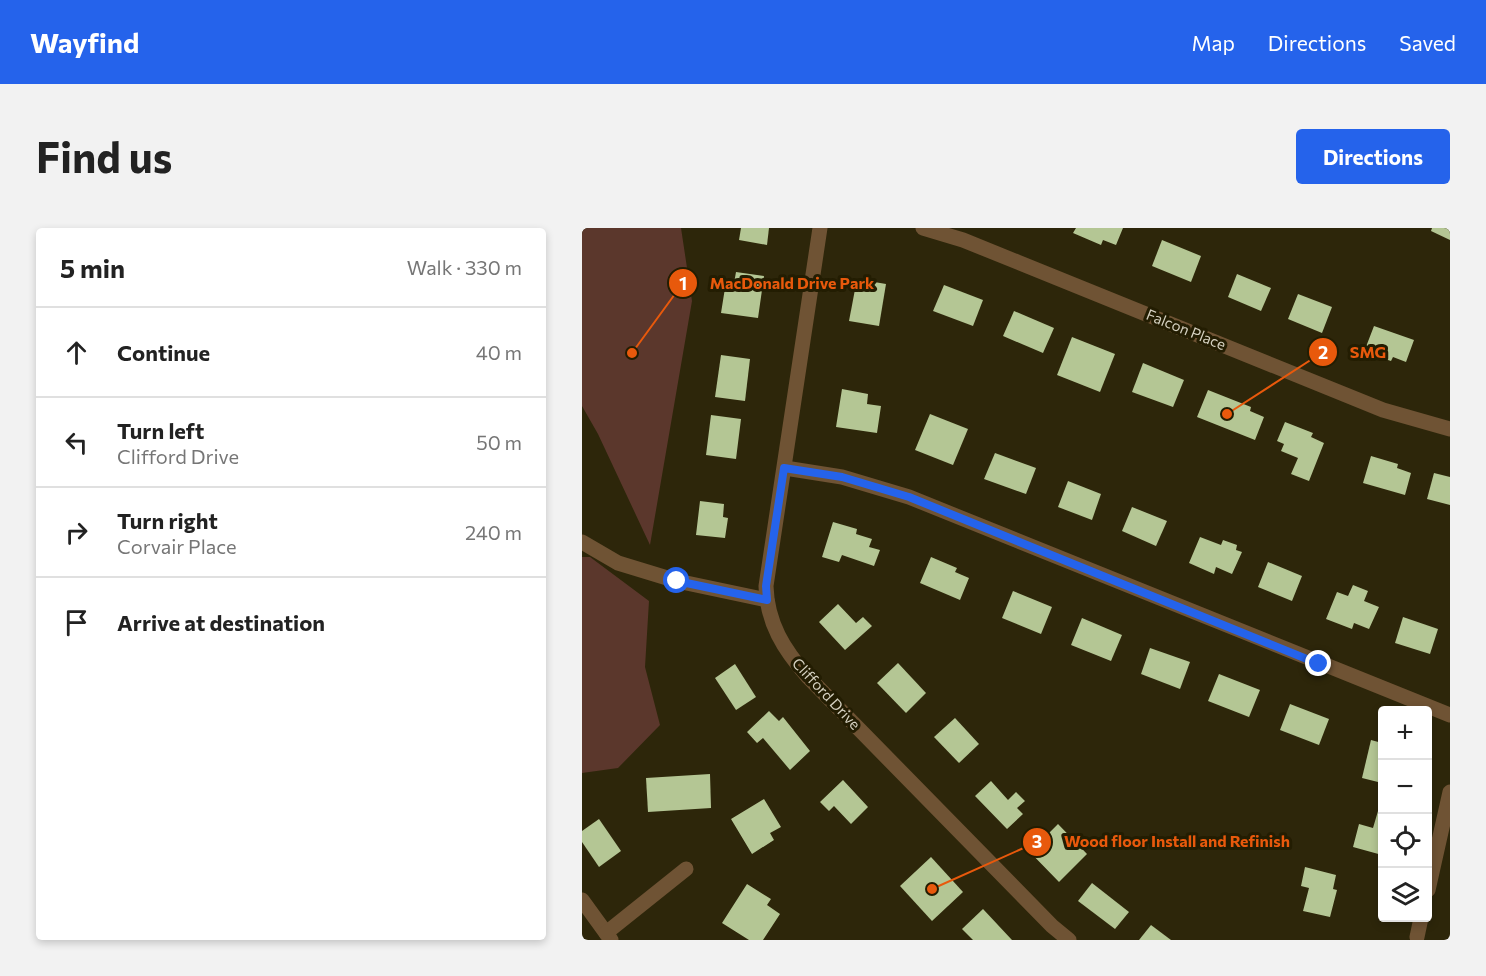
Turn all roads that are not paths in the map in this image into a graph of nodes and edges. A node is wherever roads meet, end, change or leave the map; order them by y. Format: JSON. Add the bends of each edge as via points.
{"nodes":[{"id":1,"x":820,"y":228,"type":"edge"},
{"id":2,"x":923,"y":228,"type":"edge"},
{"id":3,"x":1450,"y":429,"type":"edge"},
{"id":4,"x":784,"y":468,"type":"junction"},
{"id":5,"x":582,"y":542,"type":"edge"},
{"id":6,"x":767,"y":600,"type":"junction"},
{"id":7,"x":1450,"y":715,"type":"edge"},
{"id":8,"x":1450,"y":792,"type":"edge"},
{"id":9,"x":686,"y":869,"type":"dead end"},
{"id":10,"x":1432,"y":872,"type":"edge"},
{"id":11,"x":582,"y":900,"type":"edge"},
{"id":12,"x":1420,"y":922,"type":"edge"},
{"id":13,"x":608,"y":936,"type":"edge"},
{"id":14,"x":1417,"y":937,"type":"dead end"},
{"id":15,"x":1069,"y":940,"type":"edge"}],
"edges":[{"from":1,"to":4,"type":"street","name":"Clifford Drive"},
{"from":2,"to":3,"type":"street","name":"Falcon Place","via":[[963,240],[1383,410]]},
{"from":4,"to":6,"type":"street","name":"Clifford Drive"},
{"from":4,"to":7,"type":"street","via":[[842,477],[909,497]]},
{"from":5,"to":6,"type":"street","via":[[618,563],[677,581]]},
{"from":6,"to":15,"type":"street","name":"Clifford Drive","via":[[780,640],[808,677]]},
{"from":8,"to":10,"type":"street"},
{"from":9,"to":13,"type":"street"},
{"from":11,"to":13,"type":"street"},
{"from":12,"to":14,"type":"street"}]}
